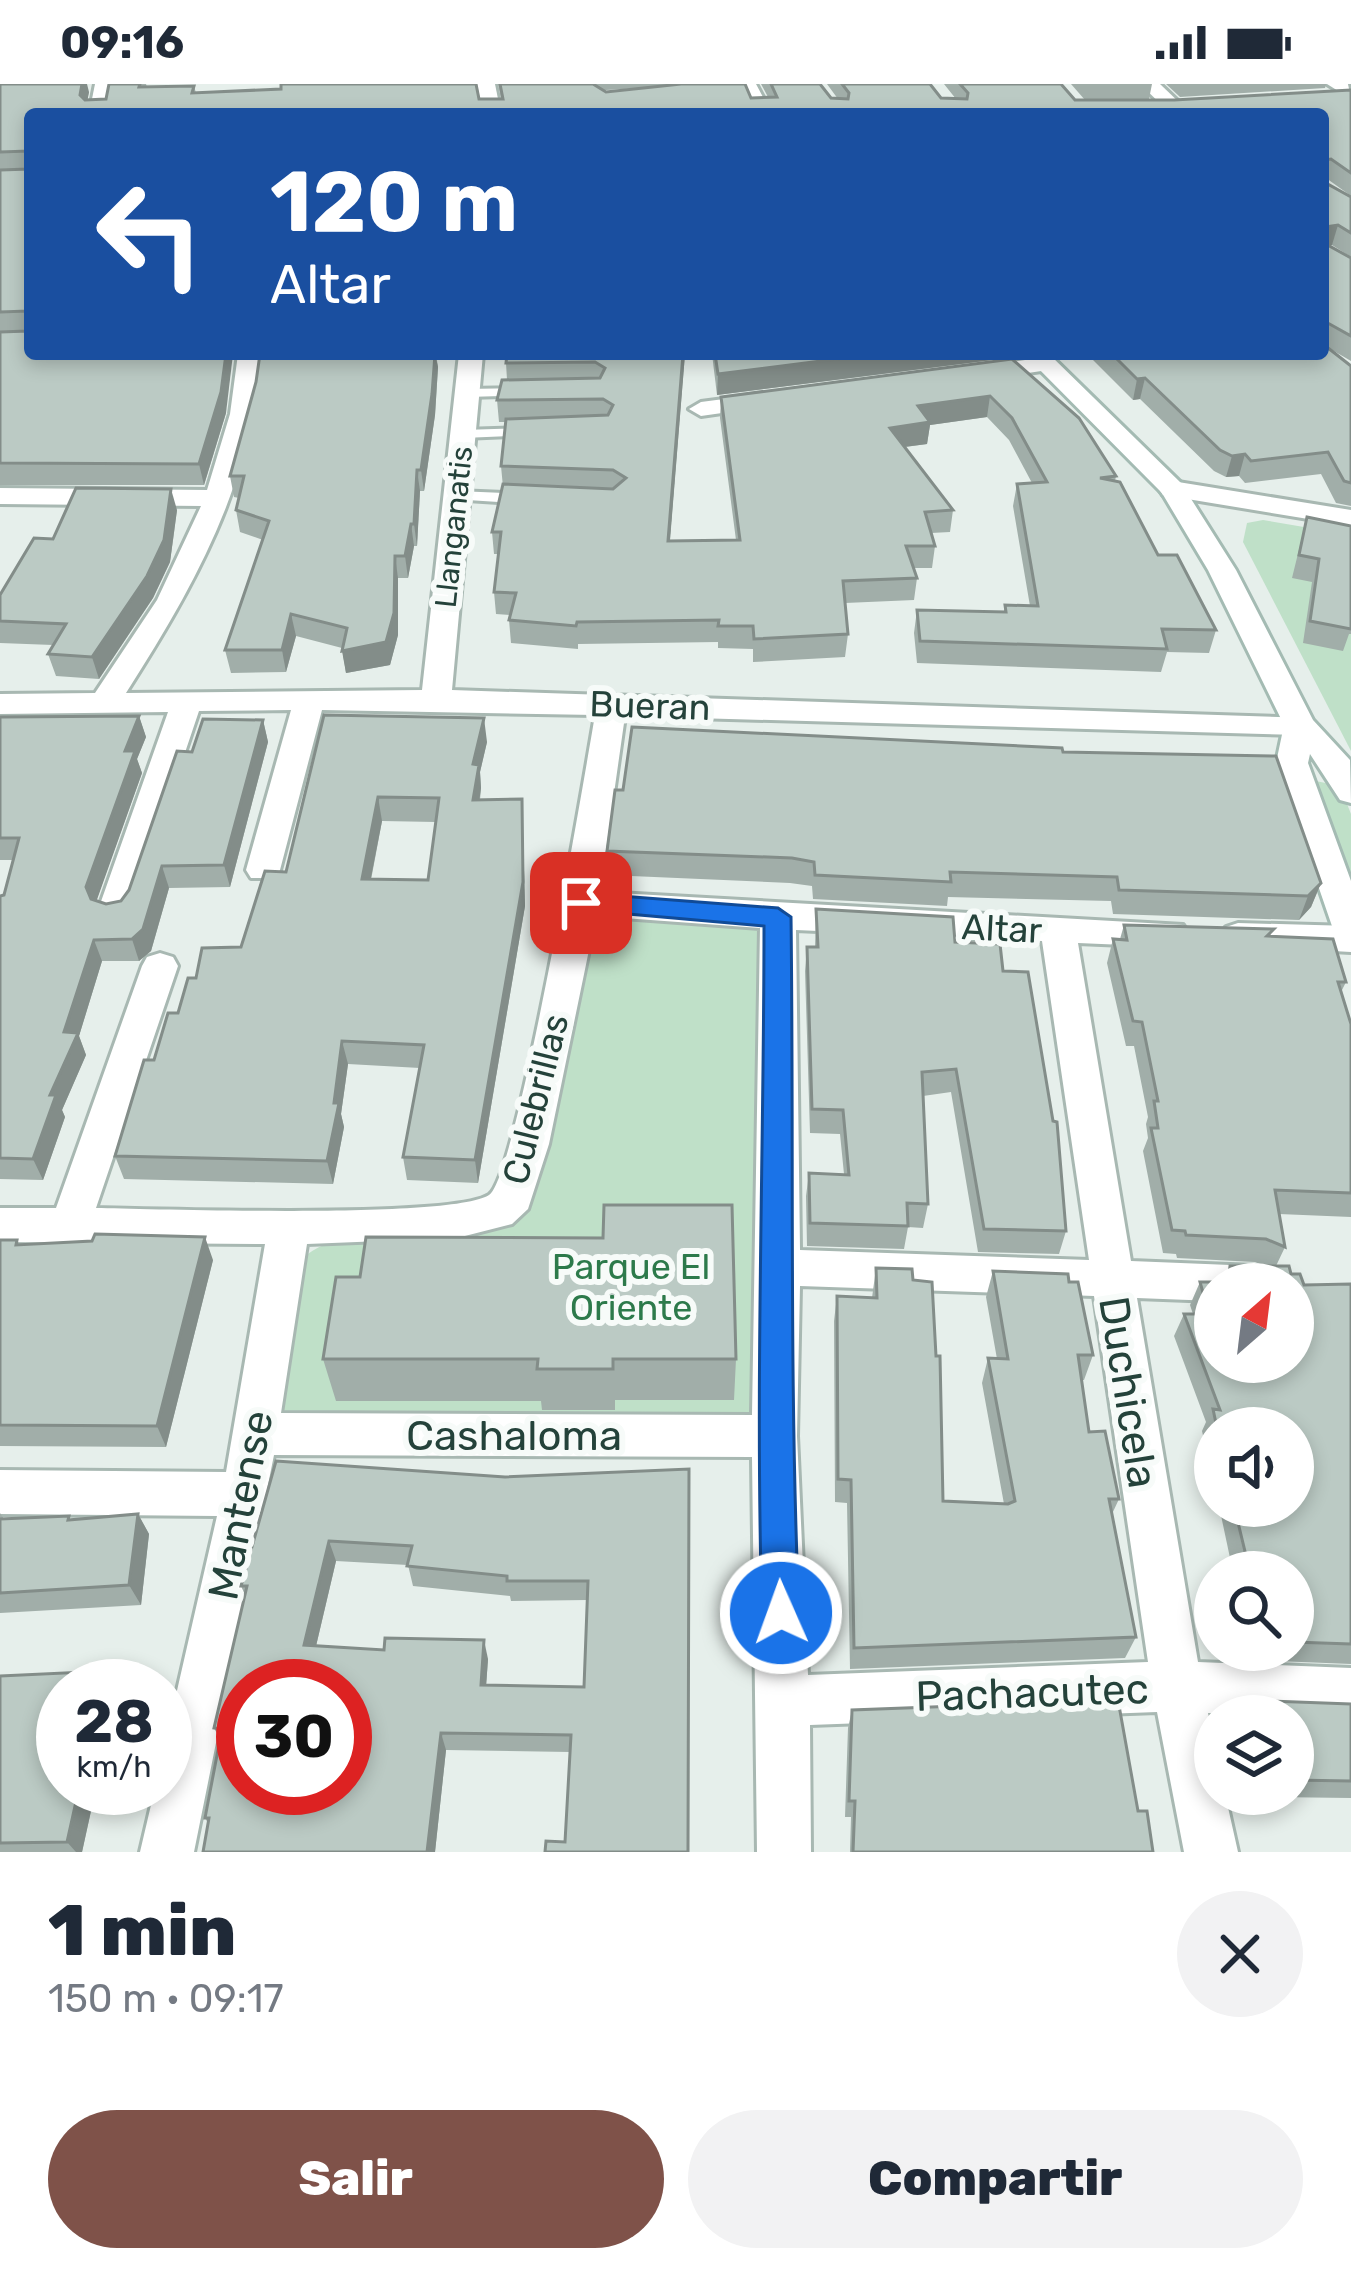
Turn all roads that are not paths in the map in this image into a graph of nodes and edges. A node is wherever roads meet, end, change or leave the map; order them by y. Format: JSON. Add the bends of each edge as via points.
{"nodes":[{"id":1,"x":1149,"y":84,"type":"edge"},
{"id":2,"x":1332,"y":91,"type":"edge"},
{"id":3,"x":1351,"y":96,"type":"edge"},
{"id":4,"x":1168,"y":108,"type":"edge"},
{"id":5,"x":250,"y":360,"type":"edge"},
{"id":6,"x":470,"y":360,"type":"edge"},
{"id":7,"x":1037,"y":360,"type":"edge"},
{"id":8,"x":1043,"y":360,"type":"edge"},
{"id":9,"x":955,"y":376,"type":"edge"},
{"id":10,"x":553,"y":392,"type":"edge"},
{"id":11,"x":467,"y":393,"type":"junction"},
{"id":12,"x":794,"y":397,"type":"edge"},
{"id":13,"x":701,"y":409,"type":"dead end"},
{"id":14,"x":557,"y":431,"type":"edge"},
{"id":15,"x":463,"y":434,"type":"junction"},
{"id":16,"x":1172,"y":489,"type":"junction"},
{"id":17,"x":0,"y":496,"type":"edge"},
{"id":18,"x":457,"y":496,"type":"junction"},
{"id":19,"x":217,"y":498,"type":"junction"},
{"id":20,"x":547,"y":499,"type":"edge"},
{"id":21,"x":1351,"y":518,"type":"edge"},
{"id":22,"x":436,"y":699,"type":"junction"},
{"id":23,"x":309,"y":700,"type":"junction"},
{"id":24,"x":187,"y":702,"type":"junction"},
{"id":25,"x":104,"y":703,"type":"junction"},
{"id":26,"x":612,"y":703,"type":"junction"},
{"id":27,"x":0,"y":704,"type":"edge"},
{"id":28,"x":1300,"y":725,"type":"junction"},
{"id":29,"x":1351,"y":792,"type":"edge"},
{"id":30,"x":263,"y":870,"type":"edge"},
{"id":31,"x":581,"y":903,"type":"junction"},
{"id":32,"x":115,"y":910,"type":"edge"},
{"id":33,"x":778,"y":917,"type":"junction"},
{"id":34,"x":1351,"y":928,"type":"edge"},
{"id":35,"x":1058,"y":930,"type":"junction"},
{"id":36,"x":1351,"y":939,"type":"edge"},
{"id":37,"x":160,"y":965,"type":"dead end"},
{"id":38,"x":70,"y":1222,"type":"junction"},
{"id":39,"x":0,"y":1225,"type":"edge"},
{"id":40,"x":289,"y":1227,"type":"junction"},
{"id":41,"x":779,"y":1267,"type":"junction"},
{"id":42,"x":1111,"y":1281,"type":"junction"},
{"id":43,"x":1194,"y":1283,"type":"edge"},
{"id":44,"x":255,"y":1434,"type":"junction"},
{"id":45,"x":774,"y":1436,"type":"junction"},
{"id":46,"x":0,"y":1492,"type":"edge"},
{"id":47,"x":245,"y":1494,"type":"junction"},
{"id":48,"x":1178,"y":1686,"type":"junction"},
{"id":49,"x":1351,"y":1694,"type":"edge"},
{"id":50,"x":784,"y":1701,"type":"junction"},
{"id":51,"x":167,"y":1852,"type":"edge"},
{"id":52,"x":784,"y":1852,"type":"edge"},
{"id":53,"x":1211,"y":1852,"type":"edge"}],
"edges":[{"from":1,"to":4,"type":"street","via":[[1184,107]]},
{"from":2,"to":3,"type":"street"},
{"from":5,"to":19,"type":"street","via":[[247,405]]},
{"from":6,"to":11,"type":"street","name":"Llanganatis"},
{"from":7,"to":9,"type":"street"},
{"from":8,"to":16,"type":"street"},
{"from":10,"to":11,"type":"lane"},
{"from":11,"to":15,"type":"street","name":"Llanganatis"},
{"from":12,"to":13,"type":"street"},
{"from":14,"to":15,"type":"lane"},
{"from":15,"to":18,"type":"street","name":"Llanganatis"},
{"from":16,"to":21,"type":"street"},
{"from":16,"to":28,"type":"street"},
{"from":17,"to":19,"type":"street"},
{"from":18,"to":20,"type":"lane"},
{"from":18,"to":22,"type":"street","name":"Llanganatis"},
{"from":19,"to":25,"type":"street","via":[[178,588]]},
{"from":22,"to":23,"type":"street","name":"Bueran"},
{"from":22,"to":26,"type":"street","name":"Bueran"},
{"from":23,"to":24,"type":"street","name":"Bueran"},
{"from":23,"to":30,"type":"street"},
{"from":24,"to":25,"type":"street","name":"Bueran"},
{"from":24,"to":32,"type":"street"},
{"from":25,"to":27,"type":"street","name":"Bueran"},
{"from":26,"to":28,"type":"street","name":"Bueran"},
{"from":26,"to":31,"type":"street","name":"Culebrillas"},
{"from":28,"to":29,"type":"street"},
{"from":28,"to":34,"type":"street","via":[[1292,763]]},
{"from":31,"to":33,"type":"street","name":"Altar"},
{"from":31,"to":40,"type":"street","name":"Culebrillas","via":[[514,1197],[498,1212],[457,1222]]},
{"from":33,"to":35,"type":"street","name":"Altar"},
{"from":33,"to":41,"type":"street"},
{"from":35,"to":36,"type":"street","name":"Altar"},
{"from":35,"to":42,"type":"street","name":"Duchicela"},
{"from":37,"to":38,"type":"street"},
{"from":38,"to":39,"type":"street","name":"Culebrillas"},
{"from":38,"to":40,"type":"street","name":"Culebrillas"},
{"from":40,"to":44,"type":"street","name":"Mantense"},
{"from":41,"to":42,"type":"street"},
{"from":41,"to":45,"type":"street"},
{"from":42,"to":43,"type":"street"},
{"from":42,"to":48,"type":"street","name":"Duchicela"},
{"from":44,"to":45,"type":"street","name":"Cashaloma"},
{"from":44,"to":47,"type":"street","name":"Mantense"},
{"from":45,"to":50,"type":"street"},
{"from":46,"to":47,"type":"street"},
{"from":47,"to":51,"type":"street","name":"Mantense"},
{"from":48,"to":49,"type":"street","name":"Pachacutec"},
{"from":48,"to":50,"type":"street","name":"Pachacutec"},
{"from":48,"to":53,"type":"street","name":"Duchicela"},
{"from":50,"to":52,"type":"street"}]}
